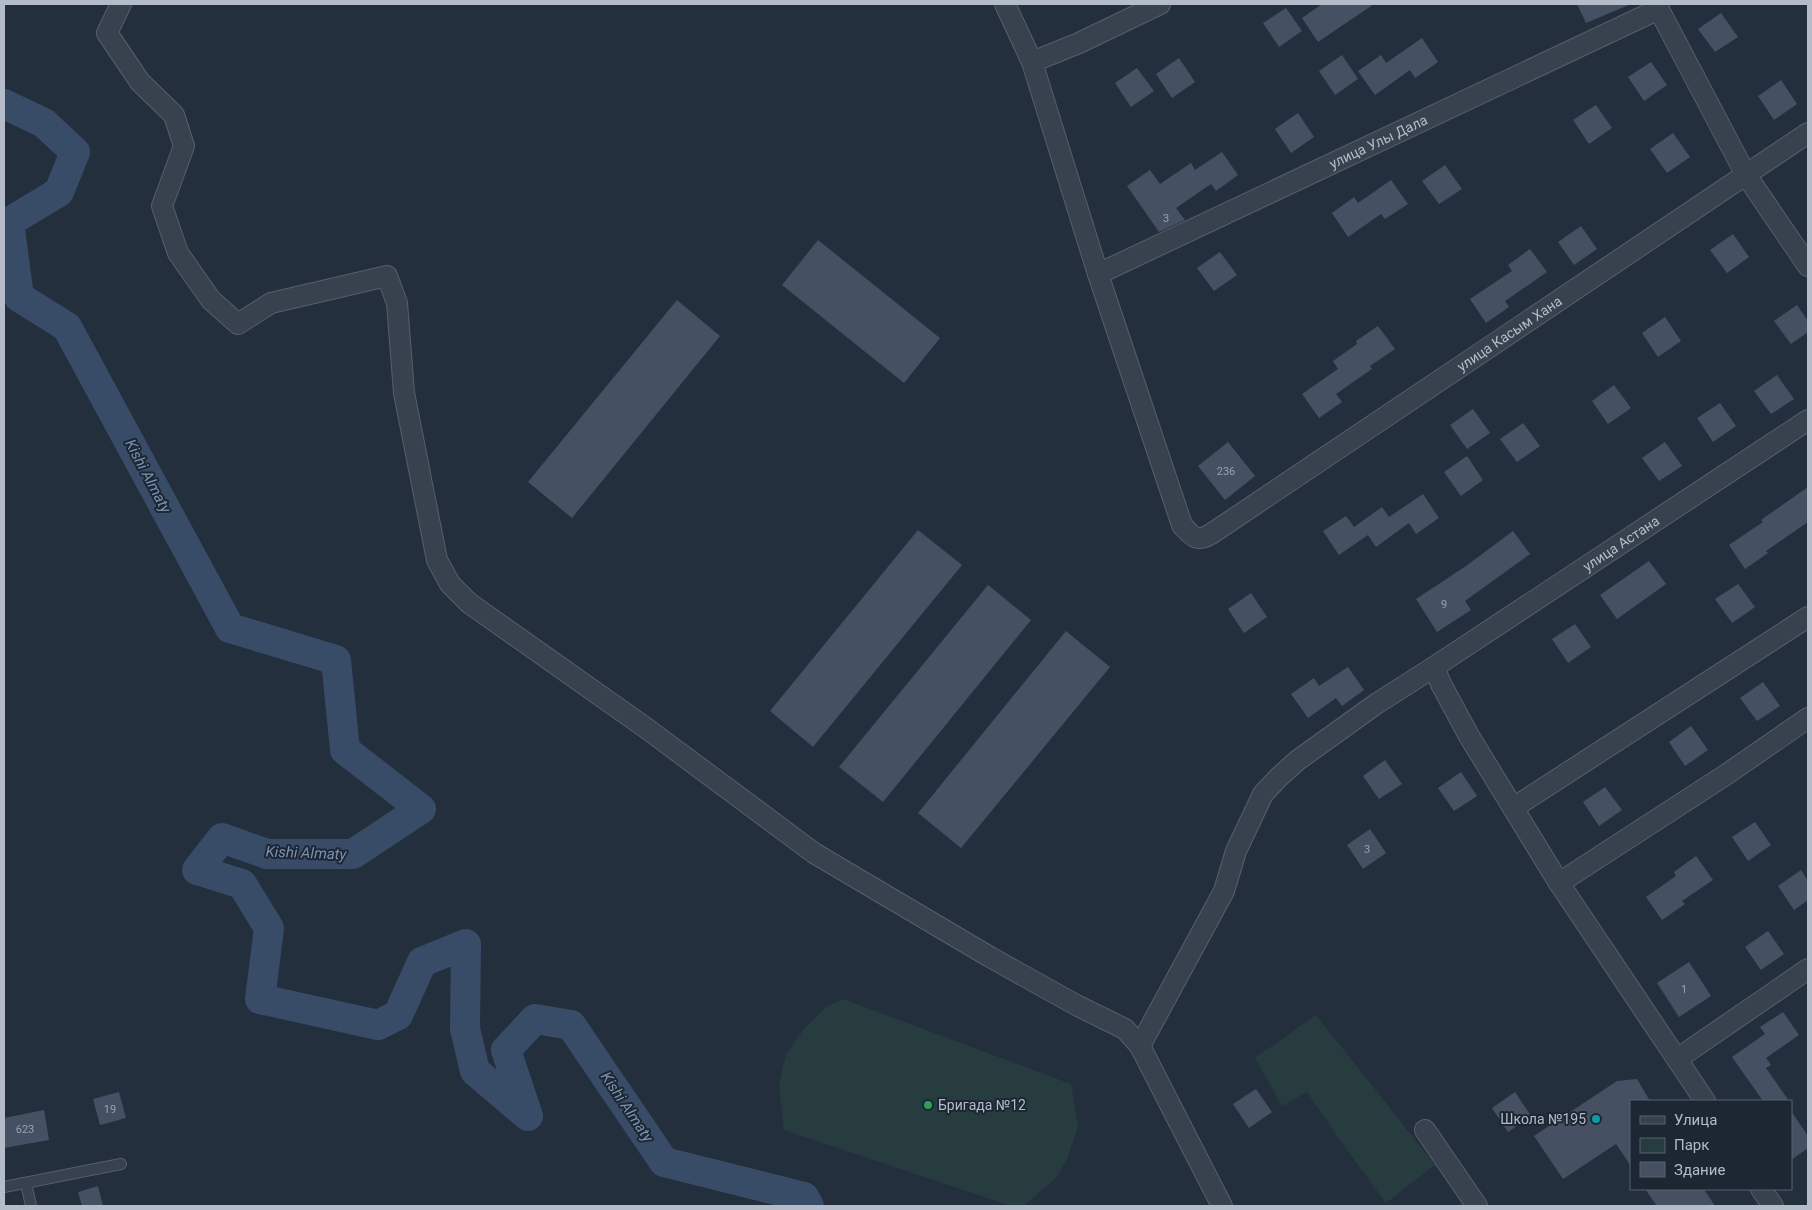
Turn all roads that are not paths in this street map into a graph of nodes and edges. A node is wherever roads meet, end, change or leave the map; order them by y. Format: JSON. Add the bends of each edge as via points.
{"nodes":[{"id":1,"x":121,"y":4,"type":"edge"},
{"id":2,"x":1005,"y":4,"type":"edge"},
{"id":3,"x":1160,"y":4,"type":"edge"},
{"id":4,"x":1657,"y":7,"type":"edge"},
{"id":5,"x":1032,"y":62,"type":"junction"},
{"id":6,"x":1808,"y":133,"type":"edge"},
{"id":7,"x":1746,"y":175,"type":"junction"},
{"id":8,"x":1808,"y":266,"type":"edge"},
{"id":9,"x":1098,"y":274,"type":"junction"},
{"id":10,"x":1808,"y":420,"type":"edge"},
{"id":11,"x":1808,"y":617,"type":"edge"},
{"id":12,"x":1434,"y":667,"type":"junction"},
{"id":13,"x":1808,"y":718,"type":"edge"},
{"id":14,"x":1513,"y":808,"type":"junction"},
{"id":15,"x":1559,"y":883,"type":"junction"},
{"id":16,"x":1808,"y":969,"type":"edge"},
{"id":17,"x":1140,"y":1046,"type":"junction"},
{"id":18,"x":1677,"y":1059,"type":"junction"},
{"id":19,"x":1704,"y":1100,"type":"edge"},
{"id":20,"x":1425,"y":1130,"type":"dead end"},
{"id":21,"x":120,"y":1164,"type":"dead end"},
{"id":22,"x":26,"y":1183,"type":"junction"},
{"id":23,"x":4,"y":1187,"type":"edge"},
{"id":24,"x":1762,"y":1190,"type":"edge"},
{"id":25,"x":31,"y":1206,"type":"edge"},
{"id":26,"x":1222,"y":1206,"type":"edge"},
{"id":27,"x":1477,"y":1206,"type":"edge"},
{"id":28,"x":1773,"y":1206,"type":"edge"}],
"edges":[{"from":1,"to":17,"type":"street","via":[[107,33],[140,82],[174,115],[184,146],[162,206],[178,253],[211,300],[238,324],[271,303],[387,276],[397,302],[404,393],[437,560],[450,584],[469,603],[638,722],[814,853],[1078,1006],[1124,1029]]},
{"from":2,"to":5,"type":"street"},
{"from":3,"to":5,"type":"street"},
{"from":4,"to":7,"type":"street"},
{"from":4,"to":9,"type":"street","name":"улица Улы Дала"},
{"from":5,"to":9,"type":"street"},
{"from":6,"to":7,"type":"street","name":"улица Касым Хана"},
{"from":7,"to":8,"type":"street"},
{"from":7,"to":9,"type":"street","name":"улица Касым Хана","via":[[1203,539],[1194,538],[1182,525]]},
{"from":10,"to":12,"type":"street","name":"улица Астана"},
{"from":11,"to":14,"type":"street"},
{"from":12,"to":14,"type":"street","via":[[1469,736]]},
{"from":12,"to":17,"type":"street","name":"улица Астана","via":[[1298,760],[1263,794],[1236,851],[1224,891]]},
{"from":13,"to":15,"type":"street"},
{"from":14,"to":15,"type":"street"},
{"from":15,"to":18,"type":"street"},
{"from":16,"to":18,"type":"street"},
{"from":17,"to":26,"type":"street"},
{"from":18,"to":19,"type":"street"},
{"from":20,"to":27,"type":"street"},
{"from":21,"to":22,"type":"lane"},
{"from":22,"to":23,"type":"lane"},
{"from":22,"to":25,"type":"lane"},
{"from":24,"to":28,"type":"street"}]}
